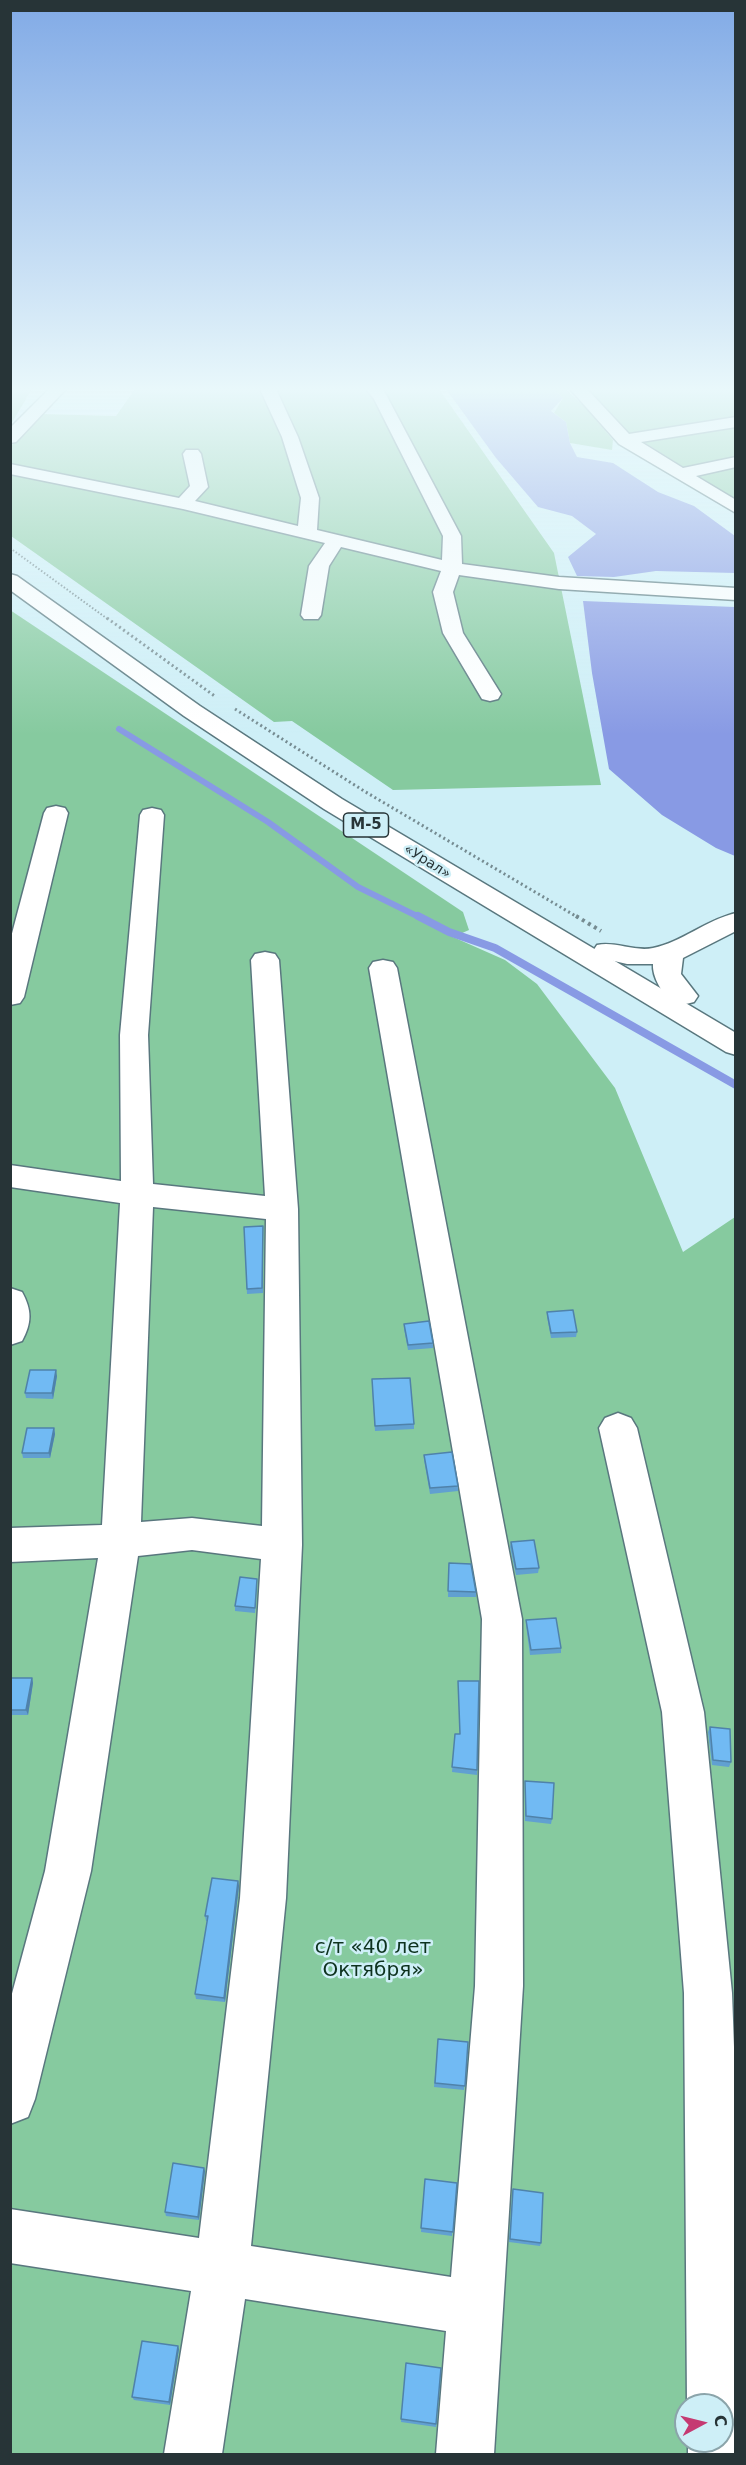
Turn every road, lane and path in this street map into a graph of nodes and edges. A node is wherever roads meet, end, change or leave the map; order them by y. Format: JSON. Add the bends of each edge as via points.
{"nodes":[{"id":1,"x":183,"y":504,"type":"edge"},
{"id":2,"x":309,"y":504,"type":"edge"},
{"id":3,"x":436,"y":504,"type":"edge"},
{"id":4,"x":307,"y":534,"type":"junction"},
{"id":5,"x":336,"y":541,"type":"junction"},
{"id":6,"x":10,"y":548,"type":"edge"},
{"id":7,"x":10,"y":563,"type":"edge"},
{"id":8,"x":452,"y":568,"type":"junction"},
{"id":9,"x":10,"y":580,"type":"edge"},
{"id":10,"x":735,"y":594,"type":"edge"},
{"id":11,"x":311,"y":615,"type":"dead end"},
{"id":12,"x":490,"y":694,"type":"dead end"},
{"id":13,"x":221,"y":701,"type":"dead end"},
{"id":14,"x":231,"y":707,"type":"dead end"},
{"id":15,"x":56,"y":813,"type":"dead end"},
{"id":16,"x":152,"y":815,"type":"dead end"},
{"id":17,"x":735,"y":921,"type":"edge"},
{"id":18,"x":605,"y":941,"type":"junction"},
{"id":19,"x":675,"y":950,"type":"junction"},
{"id":20,"x":265,"y":960,"type":"dead end"},
{"id":21,"x":383,"y":968,"type":"dead end"},
{"id":22,"x":684,"y":996,"type":"junction"},
{"id":23,"x":10,"y":997,"type":"edge"},
{"id":24,"x":735,"y":1026,"type":"edge"},
{"id":25,"x":735,"y":1046,"type":"edge"},
{"id":26,"x":10,"y":1176,"type":"edge"},
{"id":27,"x":137,"y":1194,"type":"junction"},
{"id":28,"x":282,"y":1209,"type":"junction"},
{"id":29,"x":10,"y":1300,"type":"edge"},
{"id":30,"x":10,"y":1332,"type":"edge"},
{"id":31,"x":618,"y":1428,"type":"dead end"},
{"id":32,"x":121,"y":1541,"type":"junction"},
{"id":33,"x":10,"y":1545,"type":"edge"},
{"id":34,"x":282,"y":1545,"type":"junction"},
{"id":35,"x":10,"y":2099,"type":"edge"},
{"id":36,"x":10,"y":2236,"type":"edge"},
{"id":37,"x":222,"y":2269,"type":"junction"},
{"id":38,"x":476,"y":2308,"type":"junction"},
{"id":39,"x":716,"y":2393,"type":"edge"},
{"id":40,"x":193,"y":2454,"type":"edge"},
{"id":41,"x":465,"y":2454,"type":"edge"}],
"edges":[{"from":1,"to":4,"type":"main road"},
{"from":2,"to":4,"type":"main road"},
{"from":3,"to":8,"type":"main road","via":[[452,536]]},
{"from":4,"to":5,"type":"main road"},
{"from":5,"to":8,"type":"main road"},
{"from":5,"to":11,"type":"main road","via":[[319,566]]},
{"from":6,"to":13,"type":"path"},
{"from":7,"to":18,"type":"main road","name":"«Урал»","number":"М-5","via":[[207,706],[348,797]]},
{"from":8,"to":10,"type":"main road","via":[[559,583]]},
{"from":8,"to":12,"type":"main road","via":[[443,592],[453,633]]},
{"from":9,"to":25,"type":"main road","name":"«Урал»","number":"М-5","via":[[192,711],[333,804]]},
{"from":14,"to":18,"type":"path"},
{"from":15,"to":23,"type":"main road"},
{"from":16,"to":27,"type":"main road","via":[[134,1035]]},
{"from":17,"to":19,"type":"main road"},
{"from":18,"to":19,"type":"main road","via":[[628,957],[645,959]]},
{"from":18,"to":22,"type":"main road","name":"«Урал»","number":"М-5"},
{"from":19,"to":22,"type":"main road","via":[[666,960],[666,969],[672,984]]},
{"from":20,"to":28,"type":"main road"},
{"from":21,"to":38,"type":"main road","via":[[502,1618],[500,1986]]},
{"from":22,"to":24,"type":"main road","name":"«Урал»","number":"М-5"},
{"from":26,"to":27,"type":"main road"},
{"from":27,"to":28,"type":"main road"},
{"from":27,"to":32,"type":"main road"},
{"from":28,"to":34,"type":"main road"},
{"from":29,"to":30,"type":"main road","via":[[14,1314]]},
{"from":31,"to":39,"type":"main road","via":[[683,1712],[708,1993]]},
{"from":32,"to":33,"type":"main road"},
{"from":32,"to":34,"type":"main road","via":[[192,1534]]},
{"from":32,"to":35,"type":"main road","via":[[68,1871]]},
{"from":34,"to":37,"type":"main road","via":[[263,1899]]},
{"from":36,"to":37,"type":"main road"},
{"from":37,"to":38,"type":"main road"},
{"from":37,"to":40,"type":"main road"},
{"from":38,"to":41,"type":"main road"}]}
